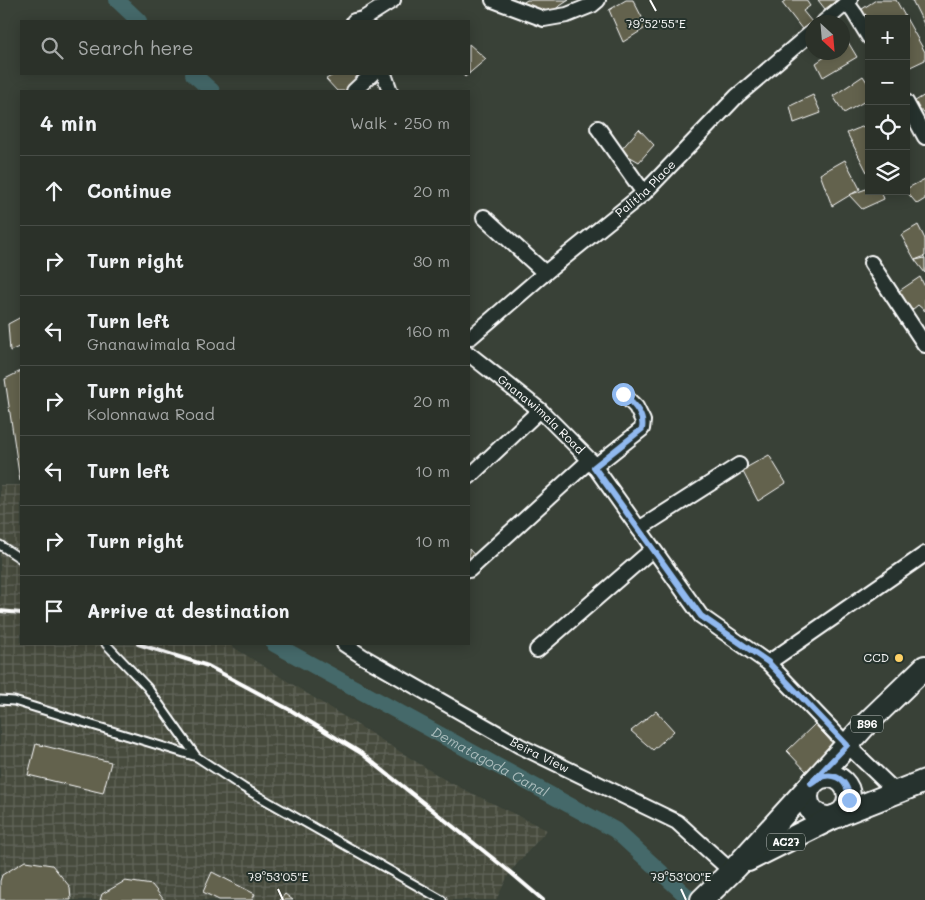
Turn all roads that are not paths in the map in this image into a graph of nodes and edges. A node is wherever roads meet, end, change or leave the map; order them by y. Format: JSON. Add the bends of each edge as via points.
{"nodes":[{"id":1,"x":393,"y":0,"type":"edge"},
{"id":2,"x":493,"y":0,"type":"edge"},
{"id":3,"x":598,"y":0,"type":"edge"},
{"id":4,"x":848,"y":1,"type":"edge"},
{"id":5,"x":832,"y":15,"type":"edge"},
{"id":6,"x":361,"y":20,"type":"edge"},
{"id":7,"x":865,"y":31,"type":"edge"},
{"id":8,"x":805,"y":38,"type":"edge"},
{"id":9,"x":371,"y":75,"type":"edge"},
{"id":10,"x":384,"y":75,"type":"edge"},
{"id":11,"x":355,"y":90,"type":"edge"},
{"id":12,"x":390,"y":90,"type":"edge"},
{"id":13,"x":908,"y":105,"type":"edge"},
{"id":14,"x":598,"y":128,"type":"dead end"},
{"id":15,"x":925,"y":137,"type":"edge"},
{"id":16,"x":644,"y":193,"type":"junction"},
{"id":17,"x":484,"y":216,"type":"dead end"},
{"id":18,"x":871,"y":263,"type":"dead end"},
{"id":19,"x":545,"y":274,"type":"junction"},
{"id":20,"x":471,"y":337,"type":"dead end"},
{"id":21,"x":925,"y":345,"type":"edge"},
{"id":22,"x":470,"y":355,"type":"edge"},
{"id":23,"x":623,"y":394,"type":"dead end"},
{"id":24,"x":540,"y":410,"type":"junction"},
{"id":25,"x":592,"y":464,"type":"junction"},
{"id":26,"x":739,"y":465,"type":"dead end"},
{"id":27,"x":470,"y":476,"type":"edge"},
{"id":28,"x":639,"y":529,"type":"junction"},
{"id":29,"x":0,"y":545,"type":"edge"},
{"id":30,"x":653,"y":549,"type":"junction"},
{"id":31,"x":925,"y":554,"type":"edge"},
{"id":32,"x":20,"y":557,"type":"edge"},
{"id":33,"x":470,"y":569,"type":"edge"},
{"id":34,"x":107,"y":645,"type":"edge"},
{"id":35,"x":346,"y":645,"type":"edge"},
{"id":36,"x":537,"y":650,"type":"dead end"},
{"id":37,"x":768,"y":662,"type":"junction"},
{"id":38,"x":925,"y":667,"type":"edge"},
{"id":39,"x":0,"y":700,"type":"edge"},
{"id":40,"x":847,"y":745,"type":"junction"},
{"id":41,"x":197,"y":757,"type":"junction"},
{"id":42,"x":925,"y":781,"type":"edge"},
{"id":43,"x":811,"y":783,"type":"junction"},
{"id":44,"x":897,"y":793,"type":"junction"},
{"id":45,"x":836,"y":816,"type":"junction"},
{"id":46,"x":733,"y":869,"type":"junction"},
{"id":47,"x":442,"y":900,"type":"edge"},
{"id":48,"x":702,"y":900,"type":"edge"}],
"edges":[{"from":1,"to":6,"type":"street"},
{"from":2,"to":3,"type":"street","via":[[544,19],[567,15]]},
{"from":4,"to":5,"type":"street"},
{"from":4,"to":7,"type":"street"},
{"from":8,"to":16,"type":"street","name":"Palitha Place","via":[[737,96]]},
{"from":9,"to":11,"type":"street"},
{"from":10,"to":12,"type":"street"},
{"from":13,"to":15,"type":"street"},
{"from":14,"to":16,"type":"street"},
{"from":16,"to":19,"type":"street","name":"Palitha Place"},
{"from":17,"to":19,"type":"street"},
{"from":18,"to":21,"type":"street"},
{"from":19,"to":20,"type":"street","name":"Palitha Place"},
{"from":22,"to":24,"type":"street","name":"Gnanawimala Road"},
{"from":23,"to":25,"type":"street","via":[[636,407],[643,421],[642,429]]},
{"from":24,"to":25,"type":"street","name":"Gnanawimala Road"},
{"from":24,"to":27,"type":"street"},
{"from":25,"to":28,"type":"street","name":"Gnanawimala Road"},
{"from":25,"to":33,"type":"street"},
{"from":26,"to":28,"type":"street"},
{"from":28,"to":30,"type":"street","name":"Gnanawimala Road"},
{"from":29,"to":32,"type":"lane"},
{"from":30,"to":36,"type":"street"},
{"from":30,"to":37,"type":"street","name":"Gnanawimala Road","via":[[701,616]]},
{"from":31,"to":37,"type":"street"},
{"from":34,"to":41,"type":"lane","via":[[147,687]]},
{"from":35,"to":46,"type":"street","name":"Beira View","via":[[520,746],[677,822]]},
{"from":37,"to":40,"type":"street","name":"Gnanawimala Road"},
{"from":38,"to":40,"type":"main road","number":"B96"},
{"from":39,"to":41,"type":"lane","via":[[14,700]]},
{"from":40,"to":43,"type":"main road","number":"B96"},
{"from":40,"to":44,"type":"street","name":"Gnanawimala Road"},
{"from":41,"to":47,"type":"lane","via":[[244,788]]},
{"from":42,"to":44,"type":"main road","number":"AC27"},
{"from":43,"to":45,"type":"main road","via":[[806,796],[811,810],[822,817]]},
{"from":43,"to":45,"type":"main road","via":[[830,775],[843,781],[849,800]]},
{"from":43,"to":46,"type":"main road","number":"B96"},
{"from":44,"to":45,"type":"main road","number":"AC27"},
{"from":45,"to":46,"type":"main road","number":"AC27"},
{"from":46,"to":48,"type":"main road","number":"B96"}]}
